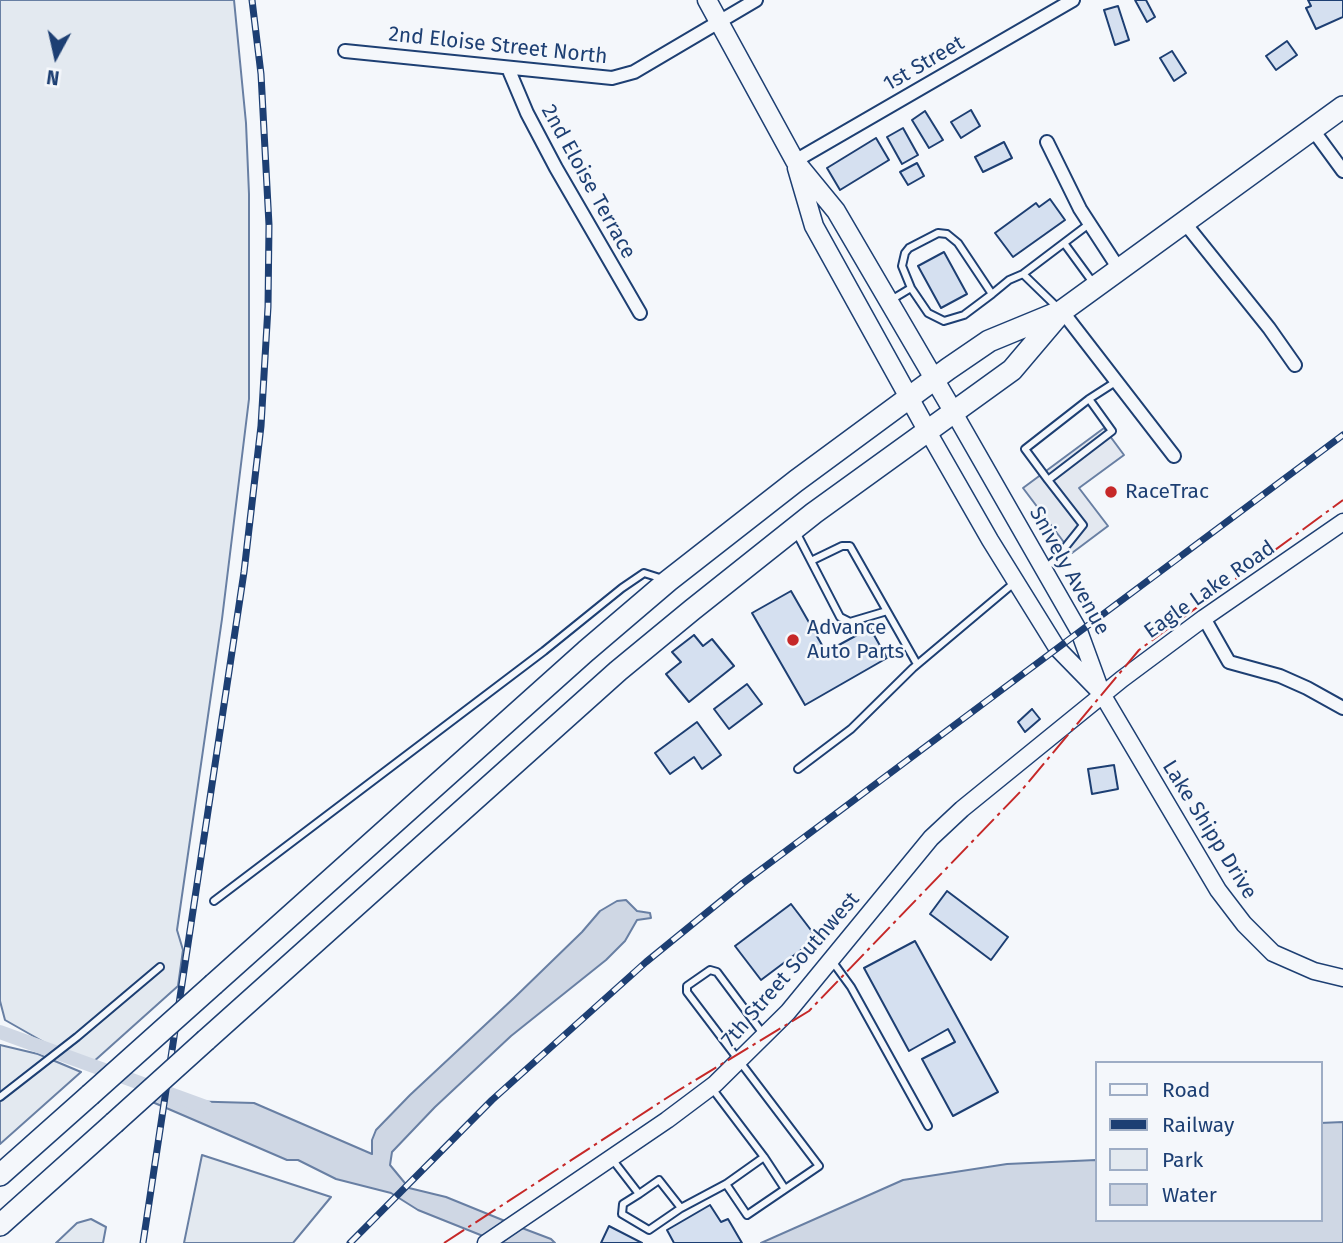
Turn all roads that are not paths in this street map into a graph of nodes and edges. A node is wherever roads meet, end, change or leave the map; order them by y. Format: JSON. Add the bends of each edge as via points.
{"nodes":[{"id":1,"x":707,"y":0,"type":"edge"},
{"id":2,"x":756,"y":0,"type":"edge"},
{"id":3,"x":1067,"y":2,"type":"edge"},
{"id":4,"x":717,"y":22,"type":"junction"},
{"id":5,"x":345,"y":51,"type":"dead end"},
{"id":6,"x":508,"y":68,"type":"junction"},
{"id":7,"x":1343,"y":107,"type":"edge"},
{"id":8,"x":1313,"y":130,"type":"junction"},
{"id":9,"x":1047,"y":142,"type":"dead end"},
{"id":10,"x":795,"y":161,"type":"junction"},
{"id":11,"x":1343,"y":171,"type":"edge"},
{"id":12,"x":1184,"y":222,"type":"junction"},
{"id":13,"x":1090,"y":224,"type":"junction"},
{"id":14,"x":1064,"y":243,"type":"junction"},
{"id":15,"x":1119,"y":269,"type":"junction"},
{"id":16,"x":1023,"y":274,"type":"junction"},
{"id":17,"x":1096,"y":286,"type":"junction"},
{"id":18,"x":911,"y":288,"type":"junction"},
{"id":19,"x":992,"y":294,"type":"junction"},
{"id":20,"x":889,"y":301,"type":"junction"},
{"id":21,"x":1062,"y":311,"type":"junction"},
{"id":22,"x":640,"y":313,"type":"dead end"},
{"id":23,"x":1295,"y":365,"type":"dead end"},
{"id":24,"x":935,"y":379,"type":"junction"},
{"id":25,"x":1117,"y":381,"type":"junction"},
{"id":26,"x":909,"y":397,"type":"junction"},
{"id":27,"x":1089,"y":399,"type":"junction"},
{"id":28,"x":953,"y":411,"type":"junction"},
{"id":29,"x":927,"y":430,"type":"junction"},
{"id":30,"x":1174,"y":456,"type":"dead end"},
{"id":31,"x":1048,"y":480,"type":"junction"},
{"id":32,"x":1343,"y":522,"type":"edge"},
{"id":33,"x":794,"y":529,"type":"junction"},
{"id":34,"x":811,"y":561,"type":"junction"},
{"id":35,"x":1043,"y":569,"type":"junction"},
{"id":36,"x":668,"y":581,"type":"junction"},
{"id":37,"x":1016,"y":582,"type":"junction"},
{"id":38,"x":887,"y":611,"type":"junction"},
{"id":39,"x":1204,"y":618,"type":"junction"},
{"id":40,"x":917,"y":664,"type":"junction"},
{"id":41,"x":1102,"y":694,"type":"junction"},
{"id":42,"x":1343,"y":708,"type":"edge"},
{"id":43,"x":798,"y":769,"type":"dead end"},
{"id":44,"x":215,"y":901,"type":"dead end"},
{"id":45,"x":831,"y":959,"type":"junction"},
{"id":46,"x":160,"y":967,"type":"dead end"},
{"id":47,"x":1343,"y":978,"type":"edge"},
{"id":48,"x":765,"y":1036,"type":"junction"},
{"id":49,"x":740,"y":1061,"type":"junction"},
{"id":50,"x":711,"y":1087,"type":"junction"},
{"id":51,"x":0,"y":1097,"type":"edge"},
{"id":52,"x":928,"y":1126,"type":"dead end"},
{"id":53,"x":764,"y":1157,"type":"junction"},
{"id":54,"x":610,"y":1158,"type":"junction"},
{"id":55,"x":0,"y":1175,"type":"edge"},
{"id":56,"x":726,"y":1184,"type":"junction"},
{"id":57,"x":785,"y":1189,"type":"junction"},
{"id":58,"x":639,"y":1194,"type":"junction"},
{"id":59,"x":681,"y":1208,"type":"junction"},
{"id":60,"x":0,"y":1225,"type":"edge"},
{"id":61,"x":486,"y":1243,"type":"edge"}],
"edges":[{"from":1,"to":4,"type":"main road","name":"Snively Avenue"},
{"from":2,"to":4,"type":"street","name":"2nd Eloise Street North"},
{"from":3,"to":10,"type":"street","name":"1st Street"},
{"from":4,"to":6,"type":"street","name":"2nd Eloise Street North","via":[[623,77],[601,79]]},
{"from":4,"to":10,"type":"main road","name":"Snively Avenue"},
{"from":5,"to":6,"type":"street","name":"2nd Eloise Street North"},
{"from":6,"to":22,"type":"street","name":"2nd Eloise Terrace","via":[[556,168]]},
{"from":7,"to":8,"type":"highway"},
{"from":8,"to":11,"type":"street"},
{"from":8,"to":12,"type":"highway"},
{"from":9,"to":13,"type":"street"},
{"from":10,"to":20,"type":"main road","name":"Snively Avenue","via":[[836,211]]},
{"from":10,"to":26,"type":"main road","name":"Snively Avenue","via":[[814,226]]},
{"from":12,"to":15,"type":"highway"},
{"from":12,"to":23,"type":"street"},
{"from":13,"to":14,"type":"lane"},
{"from":13,"to":15,"type":"street"},
{"from":14,"to":16,"type":"lane"},
{"from":14,"to":17,"type":"lane"},
{"from":15,"to":17,"type":"highway"},
{"from":16,"to":19,"type":"lane"},
{"from":16,"to":21,"type":"lane"},
{"from":17,"to":21,"type":"highway"},
{"from":18,"to":19,"type":"lane","via":[[928,313],[944,321],[964,315]]},
{"from":18,"to":19,"type":"lane","via":[[902,266],[905,253],[938,233],[958,243]]},
{"from":18,"to":20,"type":"lane"},
{"from":20,"to":24,"type":"main road","name":"Snively Avenue"},
{"from":21,"to":24,"type":"highway","via":[[989,341]]},
{"from":21,"to":25,"type":"street"},
{"from":21,"to":28,"type":"highway","via":[[1012,370]]},
{"from":24,"to":26,"type":"highway"},
{"from":24,"to":28,"type":"main road","name":"Snively Avenue"},
{"from":25,"to":27,"type":"lane"},
{"from":25,"to":30,"type":"street"},
{"from":26,"to":29,"type":"main road","name":"Snively Avenue"},
{"from":26,"to":36,"type":"highway"},
{"from":27,"to":31,"type":"lane","via":[[1025,449]]},
{"from":27,"to":31,"type":"lane","via":[[1112,431],[1065,462]]},
{"from":28,"to":29,"type":"highway"},
{"from":28,"to":35,"type":"street","name":"Snively Avenue"},
{"from":29,"to":33,"type":"highway"},
{"from":29,"to":37,"type":"street","name":"Snively Avenue"},
{"from":31,"to":35,"type":"lane","via":[[1083,525]]},
{"from":32,"to":39,"type":"street","name":"Eagle Lake Road"},
{"from":33,"to":34,"type":"lane"},
{"from":33,"to":60,"type":"highway","bridge":true,"via":[[618,671]]},
{"from":34,"to":38,"type":"lane","via":[[840,617],[850,622]]},
{"from":34,"to":38,"type":"lane","via":[[842,545],[850,546]]},
{"from":35,"to":41,"type":"street","name":"Snively Avenue","via":[[1079,631]]},
{"from":36,"to":44,"type":"lane","via":[[644,573],[622,588]]},
{"from":36,"to":55,"type":"highway","bridge":true},
{"from":37,"to":40,"type":"lane"},
{"from":37,"to":41,"type":"street","name":"Snively Avenue","via":[[1057,648]]},
{"from":38,"to":40,"type":"lane"},
{"from":39,"to":41,"type":"street","name":"Eagle Lake Road"},
{"from":39,"to":42,"type":"street","via":[[1229,662],[1280,676]]},
{"from":40,"to":43,"type":"lane","via":[[851,729]]},
{"from":41,"to":45,"type":"street","name":"7th Street Southwest","via":[[931,838]]},
{"from":41,"to":47,"type":"street","name":"Lake Shipp Drive","via":[[1208,875],[1244,924],[1273,953]]},
{"from":45,"to":48,"type":"street","name":"7th Street Southwest"},
{"from":45,"to":52,"type":"lane"},
{"from":46,"to":51,"type":"lane"},
{"from":48,"to":49,"type":"street","name":"7th Street Southwest"},
{"from":48,"to":49,"type":"lane","via":[[716,972],[710,970],[687,986]]},
{"from":49,"to":50,"type":"street","name":"7th Street Southwest"},
{"from":49,"to":57,"type":"lane","via":[[819,1166]]},
{"from":50,"to":53,"type":"lane"},
{"from":50,"to":54,"type":"street","name":"7th Street Southwest"},
{"from":53,"to":56,"type":"lane"},
{"from":53,"to":57,"type":"lane"},
{"from":54,"to":58,"type":"lane"},
{"from":54,"to":61,"type":"street","name":"7th Street Southwest"},
{"from":56,"to":57,"type":"lane","via":[[747,1215]]},
{"from":56,"to":59,"type":"lane"},
{"from":58,"to":59,"type":"lane","via":[[659,1180]]},
{"from":58,"to":59,"type":"lane","via":[[623,1204],[622,1214],[649,1230]]}]}
